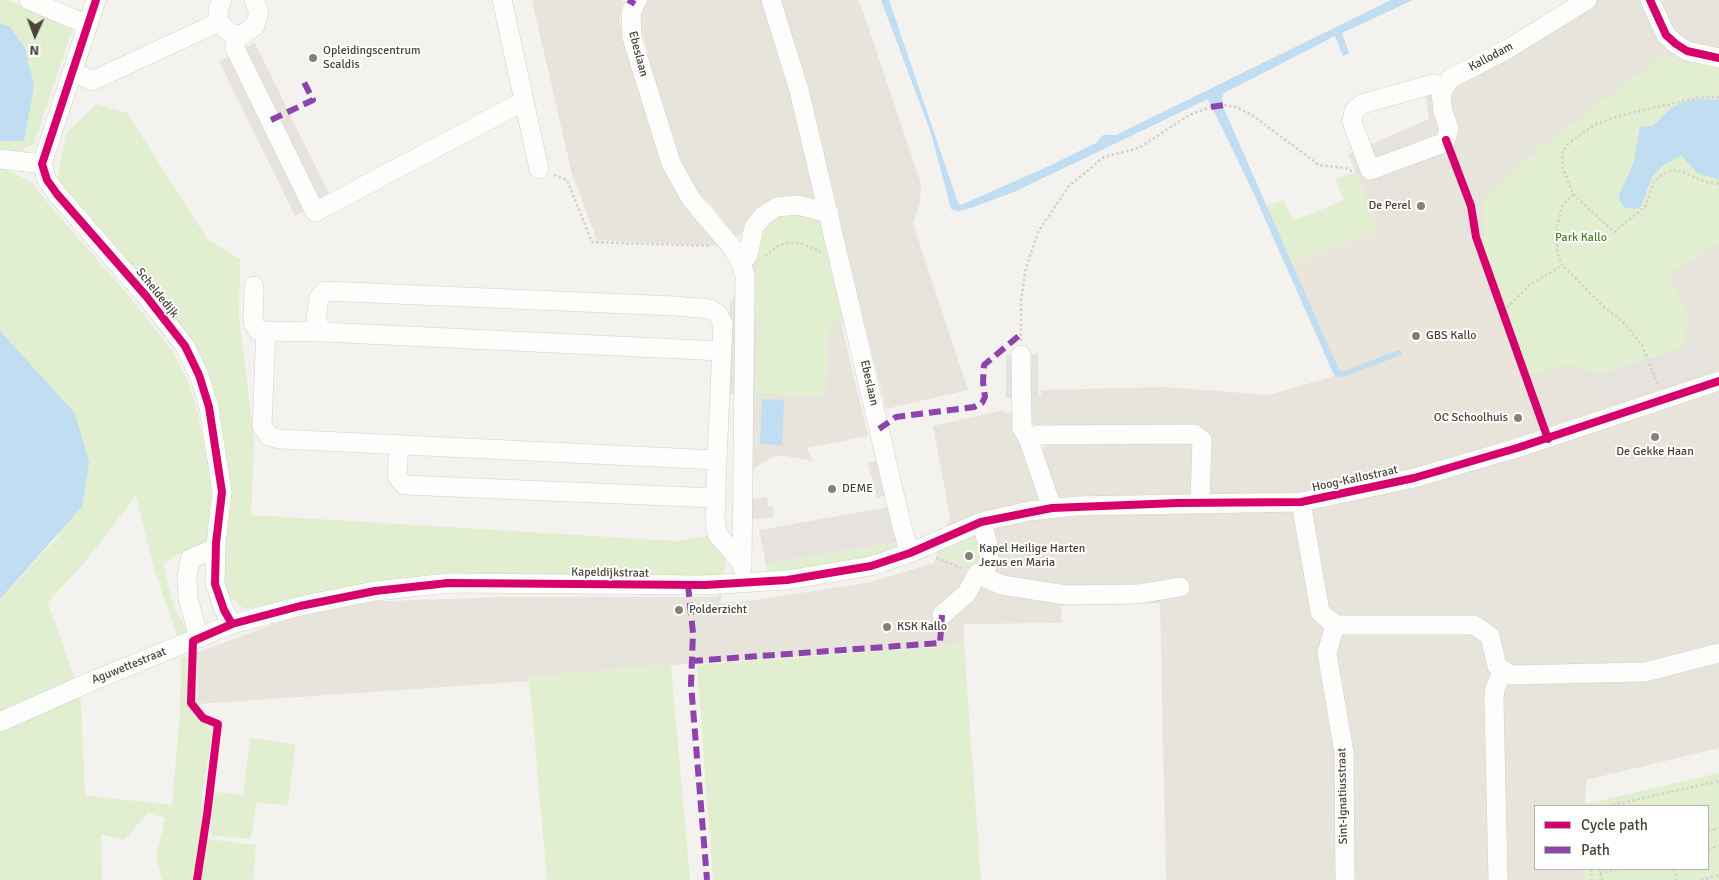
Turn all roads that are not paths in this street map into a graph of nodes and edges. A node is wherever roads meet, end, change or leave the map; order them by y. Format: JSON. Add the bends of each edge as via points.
{"nodes":[{"id":1,"x":29,"y":0,"type":"edge"},
{"id":2,"x":96,"y":0,"type":"edge"},
{"id":3,"x":222,"y":0,"type":"edge"},
{"id":4,"x":254,"y":0,"type":"edge"},
{"id":5,"x":502,"y":0,"type":"edge"},
{"id":6,"x":638,"y":0,"type":"edge"},
{"id":7,"x":771,"y":0,"type":"edge"},
{"id":8,"x":1587,"y":0,"type":"edge"},
{"id":9,"x":1650,"y":0,"type":"edge"},
{"id":10,"x":219,"y":22,"type":"junction"},
{"id":11,"x":88,"y":25,"type":"junction"},
{"id":12,"x":236,"y":34,"type":"junction"},
{"id":13,"x":1719,"y":58,"type":"edge"},
{"id":14,"x":72,"y":71,"type":"junction"},
{"id":15,"x":1445,"y":86,"type":"junction"},
{"id":16,"x":524,"y":101,"type":"junction"},
{"id":17,"x":0,"y":159,"type":"edge"},
{"id":18,"x":42,"y":164,"type":"junction"},
{"id":19,"x":539,"y":169,"type":"road end"},
{"id":20,"x":830,"y":213,"type":"junction"},
{"id":21,"x":740,"y":262,"type":"junction"},
{"id":22,"x":254,"y":286,"type":"dead end"},
{"id":23,"x":266,"y":331,"type":"junction"},
{"id":24,"x":324,"y":332,"type":"junction"},
{"id":25,"x":722,"y":351,"type":"junction"},
{"id":26,"x":1021,"y":355,"type":"road end"},
{"id":27,"x":1719,"y":381,"type":"edge"},
{"id":28,"x":1028,"y":438,"type":"junction"},
{"id":29,"x":399,"y":445,"type":"junction"},
{"id":30,"x":717,"y":460,"type":"junction"},
{"id":31,"x":716,"y":498,"type":"junction"},
{"id":32,"x":1301,"y":502,"type":"junction"},
{"id":33,"x":1200,"y":503,"type":"junction"},
{"id":34,"x":1052,"y":508,"type":"junction"},
{"id":35,"x":981,"y":522,"type":"junction"},
{"id":36,"x":216,"y":548,"type":"junction"},
{"id":37,"x":917,"y":551,"type":"junction"},
{"id":38,"x":742,"y":563,"type":"junction"},
{"id":39,"x":978,"y":574,"type":"junction"},
{"id":40,"x":742,"y":584,"type":"junction"},
{"id":41,"x":1180,"y":587,"type":"dead end"},
{"id":42,"x":942,"y":615,"type":"dead end"},
{"id":43,"x":232,"y":624,"type":"junction"},
{"id":44,"x":1335,"y":625,"type":"junction"},
{"id":45,"x":199,"y":638,"type":"junction"},
{"id":46,"x":1719,"y":653,"type":"edge"},
{"id":47,"x":1503,"y":671,"type":"junction"},
{"id":48,"x":0,"y":722,"type":"edge"},
{"id":49,"x":1345,"y":880,"type":"edge"},
{"id":50,"x":1498,"y":880,"type":"edge"}],
"edges":[{"from":1,"to":11,"type":"street"},
{"from":2,"to":11,"type":"street"},
{"from":3,"to":10,"type":"street","via":[[218,10]]},
{"from":4,"to":12,"type":"street","via":[[259,12],[255,26],[243,34]]},
{"from":5,"to":16,"type":"street"},
{"from":6,"to":21,"type":"street","name":"Ebeslaan","via":[[631,13],[632,38],[672,163],[692,199]]},
{"from":7,"to":20,"type":"street","name":"Ebeslaan","via":[[799,90]]},
{"from":8,"to":15,"type":"street","name":"Kallodam","via":[[1511,47],[1463,71]]},
{"from":9,"to":13,"type":"street","via":[[1666,35],[1676,44],[1687,51]]},
{"from":10,"to":12,"type":"street"},
{"from":10,"to":14,"type":"street","via":[[92,81]]},
{"from":11,"to":14,"type":"street"},
{"from":12,"to":16,"type":"street","via":[[235,48],[315,212]]},
{"from":14,"to":18,"type":"street"},
{"from":15,"to":15,"type":"street","via":[[1433,84],[1362,104],[1354,111],[1352,122],[1370,170],[1446,140],[1449,128],[1440,101]]},
{"from":16,"to":19,"type":"street"},
{"from":17,"to":18,"type":"street"},
{"from":18,"to":36,"type":"street","name":"Scheldedijk","via":[[47,180],[57,194],[146,296],[185,346],[199,374],[209,407],[222,492]]},
{"from":20,"to":21,"type":"street","via":[[798,205],[777,207],[754,227],[748,255]]},
{"from":20,"to":37,"type":"street","name":"Ebeslaan","via":[[902,527]]},
{"from":21,"to":38,"type":"street"},
{"from":22,"to":23,"type":"street","via":[[253,322],[258,330]]},
{"from":23,"to":24,"type":"street"},
{"from":23,"to":29,"type":"street","via":[[262,426],[269,436]]},
{"from":24,"to":25,"type":"street"},
{"from":24,"to":25,"type":"street","via":[[316,320],[319,298],[325,290],[666,306],[710,309],[718,314],[723,324]]},
{"from":25,"to":30,"type":"street"},
{"from":26,"to":28,"type":"street","via":[[1022,428]]},
{"from":27,"to":32,"type":"street","name":"Hoog-Kallostraat","via":[[1548,439],[1414,478]]},
{"from":28,"to":33,"type":"street","via":[[1038,435],[1194,434],[1202,440]]},
{"from":28,"to":34,"type":"street"},
{"from":29,"to":30,"type":"street"},
{"from":29,"to":31,"type":"street","via":[[397,476],[404,485]]},
{"from":30,"to":31,"type":"street"},
{"from":31,"to":38,"type":"street","via":[[717,534]]},
{"from":32,"to":33,"type":"street","name":"Hoog-Kallostraat"},
{"from":32,"to":44,"type":"street","via":[[1320,612]]},
{"from":33,"to":34,"type":"street","name":"Hoog-Kallostraat"},
{"from":34,"to":35,"type":"street","name":"Hoog-Kallostraat"},
{"from":35,"to":37,"type":"street","name":"Kapeldijkstraat"},
{"from":35,"to":39,"type":"street","via":[[989,559],[986,569]]},
{"from":36,"to":43,"type":"street","name":"Scheldedijk","via":[[215,584]]},
{"from":36,"to":45,"type":"street","via":[[190,558],[188,598]]},
{"from":37,"to":40,"type":"street","name":"Kapeldijkstraat","via":[[871,566]]},
{"from":38,"to":40,"type":"street"},
{"from":39,"to":41,"type":"street","via":[[1002,585],[1066,596],[1138,594]]},
{"from":39,"to":42,"type":"street","via":[[967,593]]},
{"from":40,"to":43,"type":"street","name":"Kapeldijkstraat","via":[[448,583],[375,591]]},
{"from":43,"to":45,"type":"street","name":"Aguwettestraat"},
{"from":44,"to":47,"type":"street","via":[[1474,625],[1490,636],[1497,666]]},
{"from":44,"to":49,"type":"street","name":"Sint-Ignatiusstraat","via":[[1327,653],[1344,753]]},
{"from":45,"to":48,"type":"street","name":"Aguwettestraat"},
{"from":46,"to":47,"type":"street","via":[[1645,672],[1518,676]]},
{"from":47,"to":50,"type":"street","via":[[1494,700]]}]}
